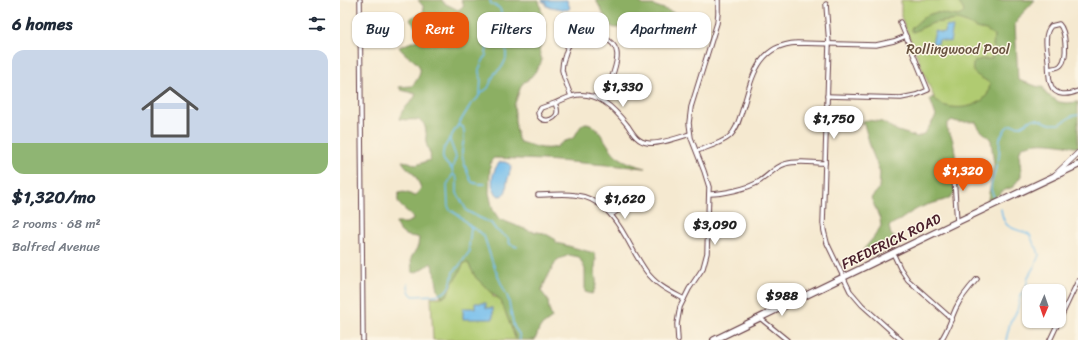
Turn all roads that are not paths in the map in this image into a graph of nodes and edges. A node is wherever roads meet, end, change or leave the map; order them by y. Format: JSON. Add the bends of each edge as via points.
{"nodes":[{"id":1,"x":360,"y":0,"type":"edge"},
{"id":2,"x":718,"y":0,"type":"edge"},
{"id":3,"x":826,"y":4,"type":"dead end"},
{"id":4,"x":900,"y":22,"type":"dead end"},
{"id":5,"x":906,"y":36,"type":"junction"},
{"id":6,"x":829,"y":44,"type":"junction"},
{"id":7,"x":1049,"y":69,"type":"junction"},
{"id":8,"x":1078,"y":91,"type":"edge"},
{"id":9,"x":572,"y":96,"type":"junction"},
{"id":10,"x":827,"y":96,"type":"junction"},
{"id":11,"x":603,"y":101,"type":"junction"},
{"id":12,"x":554,"y":103,"type":"junction"},
{"id":13,"x":690,"y":134,"type":"junction"},
{"id":14,"x":697,"y":151,"type":"junction"},
{"id":15,"x":1078,"y":153,"type":"edge"},
{"id":16,"x":825,"y":163,"type":"junction"},
{"id":17,"x":953,"y":163,"type":"dead end"},
{"id":18,"x":1078,"y":165,"type":"edge"},
{"id":19,"x":1052,"y":177,"type":"junction"},
{"id":20,"x":709,"y":194,"type":"junction"},
{"id":21,"x":538,"y":195,"type":"dead end"},
{"id":22,"x":641,"y":196,"type":"dead end"},
{"id":23,"x":611,"y":215,"type":"junction"},
{"id":24,"x":957,"y":222,"type":"junction"},
{"id":25,"x":893,"y":253,"type":"junction"},
{"id":26,"x":843,"y":277,"type":"junction"},
{"id":27,"x":977,"y":279,"type":"dead end"},
{"id":28,"x":1078,"y":281,"type":"edge"},
{"id":29,"x":684,"y":299,"type":"junction"},
{"id":30,"x":1066,"y":306,"type":"edge"},
{"id":31,"x":760,"y":318,"type":"junction"},
{"id":32,"x":952,"y":319,"type":"junction"},
{"id":33,"x":1056,"y":328,"type":"edge"},
{"id":34,"x":363,"y":340,"type":"edge"},
{"id":35,"x":678,"y":340,"type":"edge"},
{"id":36,"x":714,"y":340,"type":"edge"},
{"id":37,"x":787,"y":340,"type":"edge"},
{"id":38,"x":901,"y":340,"type":"edge"},
{"id":39,"x":941,"y":340,"type":"edge"},
{"id":40,"x":1050,"y":340,"type":"edge"}],
"edges":[{"from":1,"to":34,"type":"street"},
{"from":2,"to":13,"type":"street","via":[[717,23],[690,112]]},
{"from":3,"to":6,"type":"street"},
{"from":4,"to":5,"type":"street"},
{"from":5,"to":6,"type":"street","via":[[876,45]]},
{"from":5,"to":10,"type":"street","via":[[928,90],[902,98]]},
{"from":6,"to":10,"type":"street"},
{"from":6,"to":14,"type":"street","via":[[790,43],[771,51],[757,67],[734,132],[725,140]]},
{"from":7,"to":7,"type":"street","via":[[1047,32],[1051,26],[1059,24],[1065,38],[1065,54],[1061,66]]},
{"from":7,"to":8,"type":"street","via":[[1051,87],[1054,90],[1063,94]]},
{"from":9,"to":11,"type":"street","via":[[591,97]]},
{"from":9,"to":11,"type":"street","via":[[562,70],[564,59],[567,48],[574,39],[578,35],[589,33],[610,41],[617,53],[616,65]]},
{"from":9,"to":12,"type":"street"},
{"from":10,"to":16,"type":"street"},
{"from":11,"to":13,"type":"street","via":[[617,112],[642,142],[656,143]]},
{"from":12,"to":12,"type":"street","via":[[556,115],[548,120],[540,118],[538,113],[541,108]]},
{"from":13,"to":14,"type":"street"},
{"from":14,"to":20,"type":"street","via":[[707,178]]},
{"from":15,"to":19,"type":"street"},
{"from":16,"to":20,"type":"street","via":[[784,164],[758,183],[727,193]]},
{"from":16,"to":26,"type":"street","via":[[824,231]]},
{"from":17,"to":24,"type":"street"},
{"from":18,"to":19,"type":"main road","name":"FREDERICK ROAD"},
{"from":19,"to":24,"type":"main road","name":"FREDERICK ROAD"},
{"from":20,"to":29,"type":"street","via":[[707,253],[700,272]]},
{"from":21,"to":23,"type":"street","via":[[584,196],[599,204]]},
{"from":22,"to":23,"type":"street"},
{"from":23,"to":29,"type":"street","via":[[650,278]]},
{"from":24,"to":25,"type":"main road","name":"FREDERICK ROAD"},
{"from":25,"to":26,"type":"main road","name":"FREDERICK ROAD"},
{"from":25,"to":32,"type":"street","via":[[908,280]]},
{"from":26,"to":31,"type":"main road","name":"FREDERICK ROAD"},
{"from":26,"to":38,"type":"street","via":[[856,299]]},
{"from":27,"to":32,"type":"street","via":[[961,299]]},
{"from":28,"to":30,"type":"street"},
{"from":29,"to":35,"type":"street","via":[[678,317]]},
{"from":31,"to":36,"type":"main road","name":"FREDERICK ROAD"},
{"from":31,"to":37,"type":"street"},
{"from":32,"to":39,"type":"street"},
{"from":33,"to":40,"type":"street"}]}
